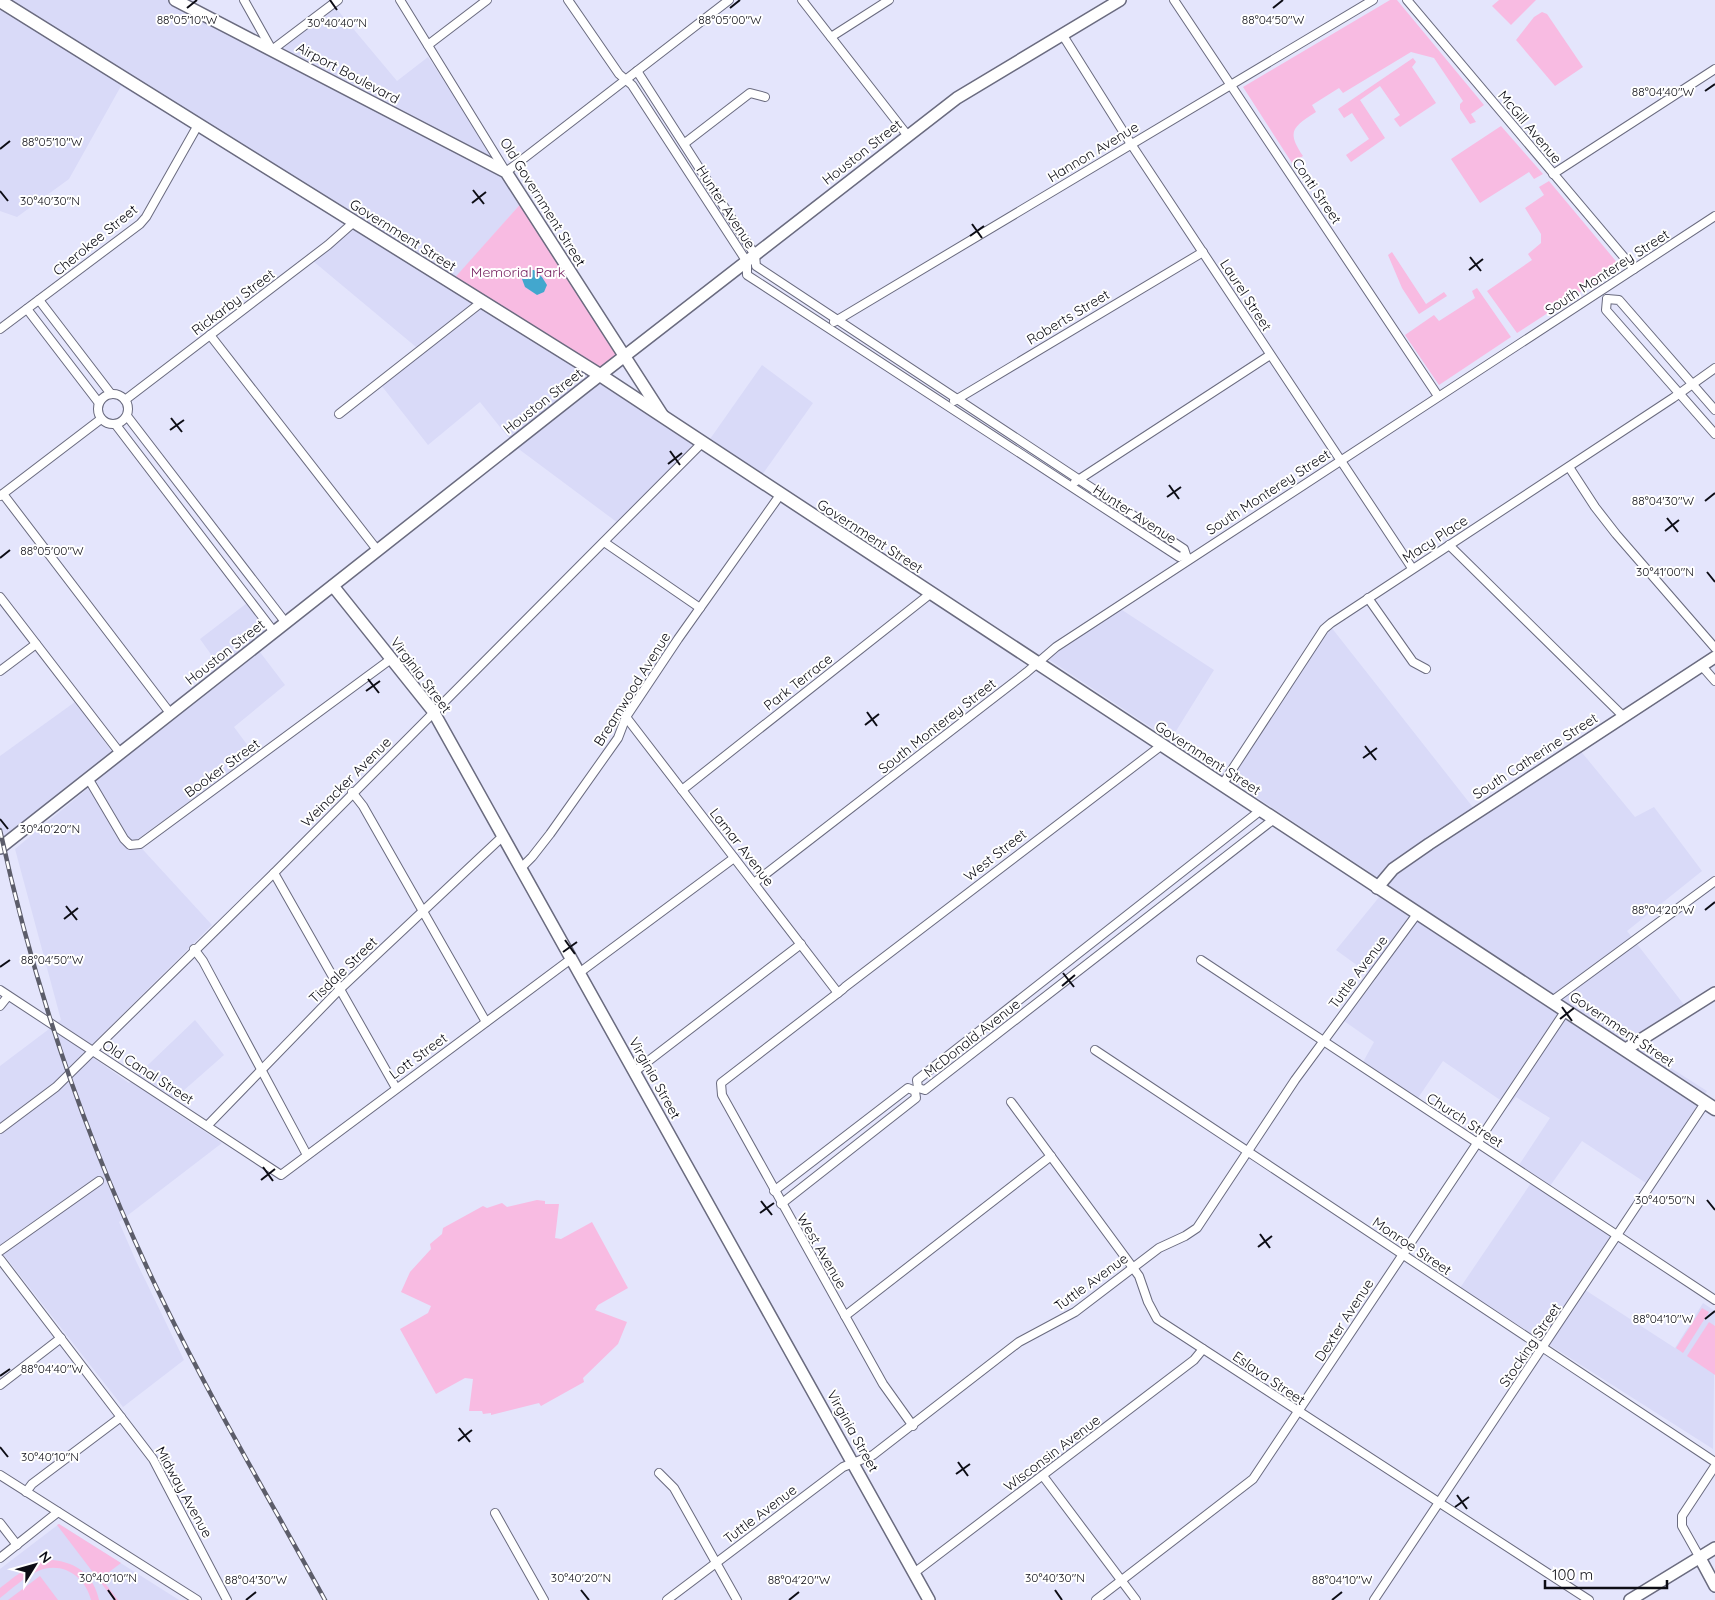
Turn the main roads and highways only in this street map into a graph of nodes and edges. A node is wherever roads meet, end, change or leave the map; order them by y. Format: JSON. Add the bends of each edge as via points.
{"nodes":[{"id":1,"x":4,"y":3,"type":"edge"},
{"id":2,"x":1710,"y":1106,"type":"edge"}],
"edges":[{"from":1,"to":2,"type":"main road","name":"Government Street","via":[[600,375]]}]}
